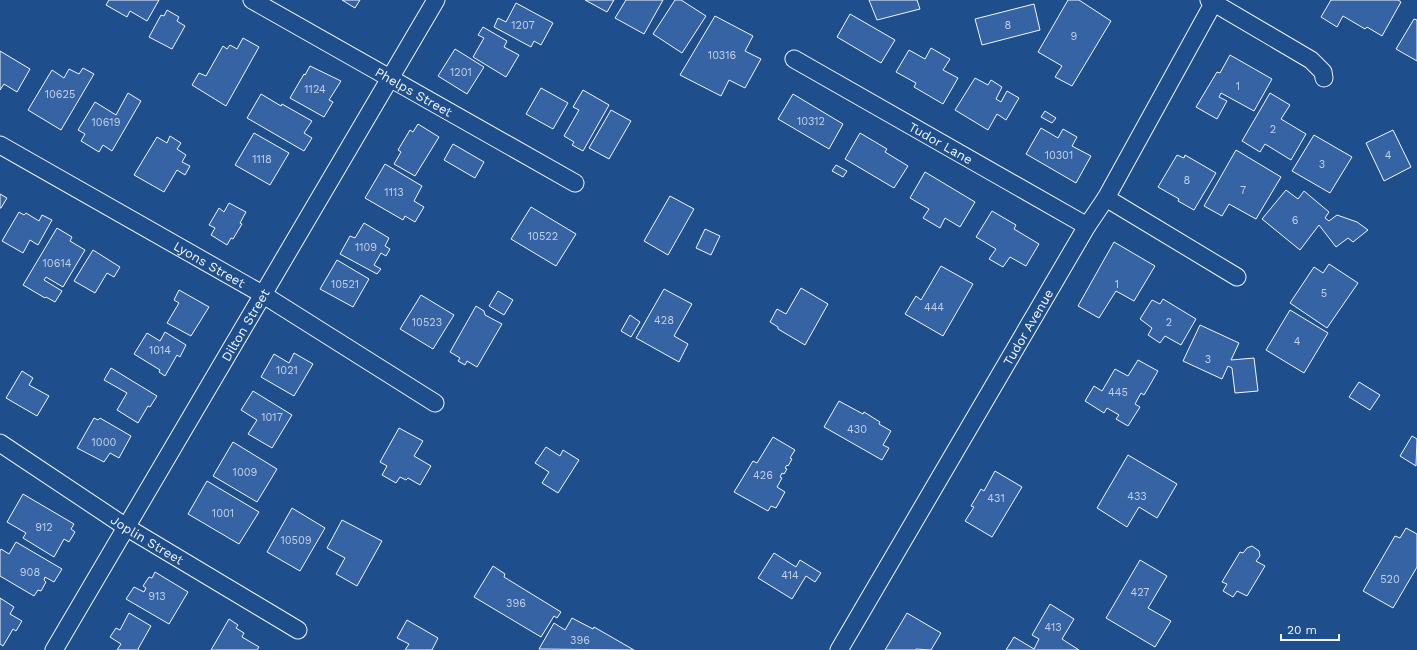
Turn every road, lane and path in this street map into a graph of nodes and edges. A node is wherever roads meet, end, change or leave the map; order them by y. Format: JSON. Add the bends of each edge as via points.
{"nodes":[{"id":1,"x":252,"y":0,"type":"edge"},
{"id":2,"x":436,"y":0,"type":"edge"},
{"id":3,"x":1211,"y":1,"type":"edge"},
{"id":4,"x":794,"y":59,"type":"dead end"},
{"id":5,"x":390,"y":78,"type":"junction"},
{"id":6,"x":1324,"y":78,"type":"dead end"},
{"id":7,"x":0,"y":145,"type":"edge"},
{"id":8,"x":575,"y":183,"type":"dead end"},
{"id":9,"x":1106,"y":198,"type":"junction"},
{"id":10,"x":1087,"y":226,"type":"junction"},
{"id":11,"x":1237,"y":278,"type":"dead end"},
{"id":12,"x":262,"y":294,"type":"junction"},
{"id":13,"x":435,"y":402,"type":"dead end"},
{"id":14,"x":0,"y":443,"type":"edge"},
{"id":15,"x":126,"y":527,"type":"junction"},
{"id":16,"x":298,"y":630,"type":"dead end"},
{"id":17,"x":54,"y":650,"type":"edge"},
{"id":18,"x":839,"y":650,"type":"edge"}],
"edges":[{"from":1,"to":5,"type":"street","name":"Phelps Street"},
{"from":2,"to":5,"type":"street","name":"Dilton Street"},
{"from":3,"to":6,"type":"street","via":[[1311,60],[1323,72]]},
{"from":3,"to":9,"type":"street","name":"Tudor Avenue"},
{"from":4,"to":10,"type":"street","name":"Tudor Lane"},
{"from":5,"to":8,"type":"street","name":"Phelps Street"},
{"from":5,"to":12,"type":"street","name":"Dilton Street"},
{"from":7,"to":12,"type":"street","name":"Lyons Street"},
{"from":9,"to":10,"type":"street","name":"Tudor Avenue"},
{"from":9,"to":11,"type":"street"},
{"from":10,"to":18,"type":"street","name":"Tudor Avenue"},
{"from":12,"to":13,"type":"street","name":"Lyons Street"},
{"from":12,"to":15,"type":"street","name":"Dilton Street"},
{"from":14,"to":15,"type":"street","name":"Joplin Street"},
{"from":15,"to":16,"type":"street","name":"Joplin Street"},
{"from":15,"to":17,"type":"street","name":"Dilton Street"}]}
